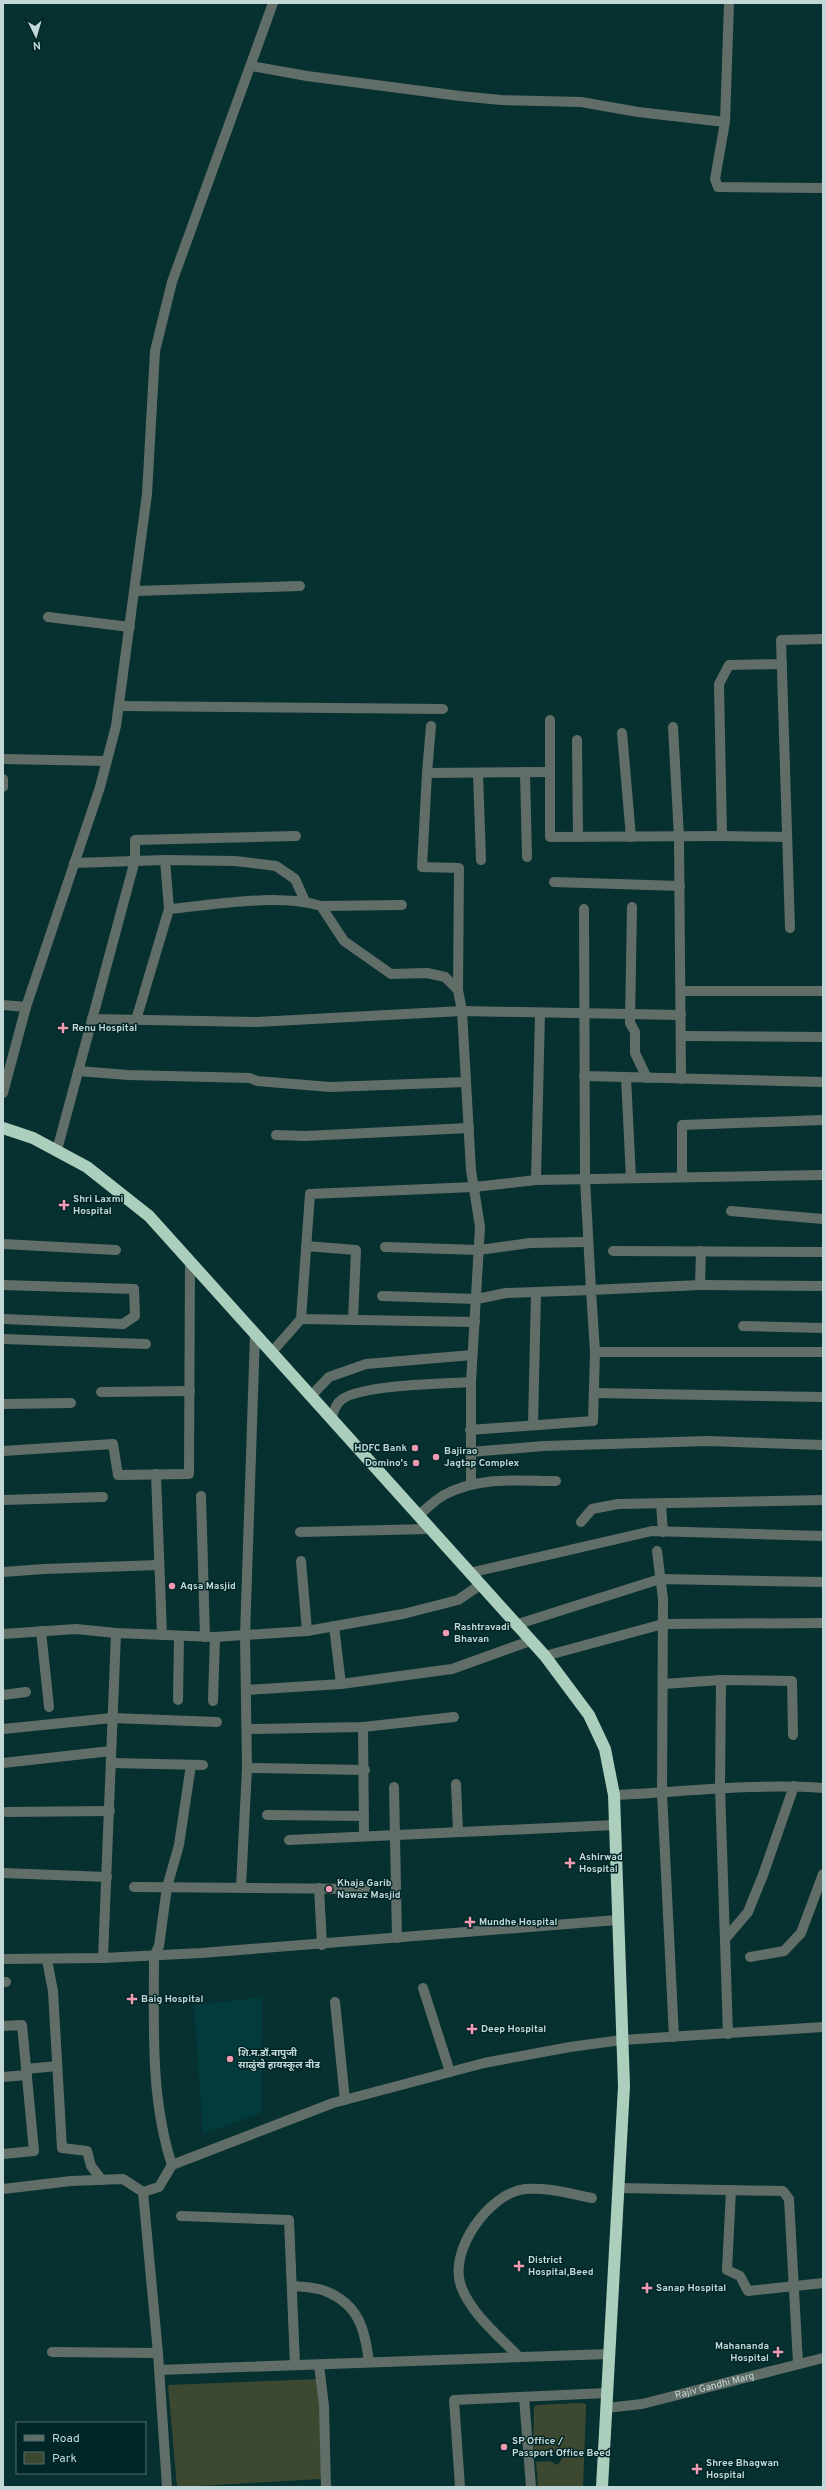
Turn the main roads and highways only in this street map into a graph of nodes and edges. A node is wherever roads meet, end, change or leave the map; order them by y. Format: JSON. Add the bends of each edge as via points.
{"nodes":[{"id":1,"x":3,"y":1128,"type":"edge"},
{"id":2,"x":602,"y":2487,"type":"edge"}],
"edges":[{"from":1,"to":2,"type":"highway","via":[[33,1138],[87,1166],[149,1216],[545,1656],[584,1709],[605,1749],[614,1795],[616,1920],[624,2086]]}]}
